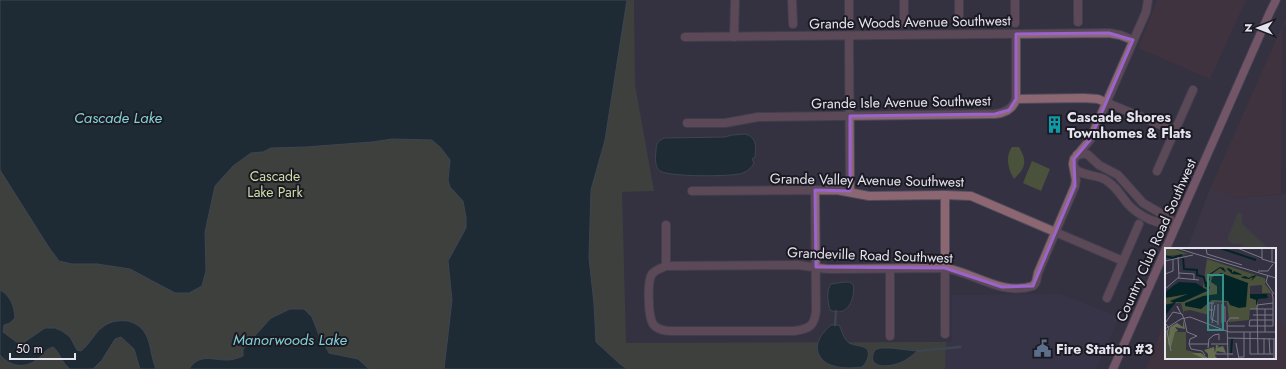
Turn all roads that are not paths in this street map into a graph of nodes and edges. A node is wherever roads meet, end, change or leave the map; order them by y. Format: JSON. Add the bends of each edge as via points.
{"nodes":[{"id":1,"x":735,"y":0,"type":"edge"},
{"id":2,"x":792,"y":0,"type":"edge"},
{"id":3,"x":849,"y":0,"type":"edge"},
{"id":4,"x":904,"y":0,"type":"edge"},
{"id":5,"x":960,"y":0,"type":"edge"},
{"id":6,"x":1015,"y":0,"type":"edge"},
{"id":7,"x":1078,"y":0,"type":"edge"},
{"id":8,"x":1148,"y":0,"type":"edge"},
{"id":9,"x":1272,"y":0,"type":"edge"},
{"id":10,"x":1276,"y":0,"type":"edge"},
{"id":11,"x":1270,"y":12,"type":"junction"},
{"id":12,"x":960,"y":22,"type":"dead end"},
{"id":13,"x":1078,"y":22,"type":"dead end"},
{"id":14,"x":1015,"y":23,"type":"dead end"},
{"id":15,"x":793,"y":24,"type":"dead end"},
{"id":16,"x":849,"y":24,"type":"dead end"},
{"id":17,"x":904,"y":24,"type":"dead end"},
{"id":18,"x":1016,"y":34,"type":"junction"},
{"id":19,"x":849,"y":36,"type":"junction"},
{"id":20,"x":685,"y":37,"type":"dead end"},
{"id":21,"x":734,"y":37,"type":"junction"},
{"id":22,"x":1133,"y":40,"type":"junction"},
{"id":23,"x":1193,"y":90,"type":"dead end"},
{"id":24,"x":1016,"y":99,"type":"junction"},
{"id":25,"x":1106,"y":101,"type":"junction"},
{"id":26,"x":850,"y":116,"type":"junction"},
{"id":27,"x":687,"y":123,"type":"dead end"},
{"id":28,"x":1175,"y":131,"type":"junction"},
{"id":29,"x":1090,"y":140,"type":"junction"},
{"id":30,"x":1077,"y":155,"type":"junction"},
{"id":31,"x":1091,"y":158,"type":"junction"},
{"id":32,"x":1073,"y":166,"type":"junction"},
{"id":33,"x":1157,"y":171,"type":"dead end"},
{"id":34,"x":1084,"y":173,"type":"junction"},
{"id":35,"x":1075,"y":186,"type":"junction"},
{"id":36,"x":1130,"y":189,"type":"junction"},
{"id":37,"x":815,"y":190,"type":"junction"},
{"id":38,"x":692,"y":191,"type":"dead end"},
{"id":39,"x":850,"y":192,"type":"junction"},
{"id":40,"x":945,"y":194,"type":"junction"},
{"id":41,"x":1122,"y":196,"type":"junction"},
{"id":42,"x":1139,"y":224,"type":"dead end"},
{"id":43,"x":1176,"y":224,"type":"junction"},
{"id":44,"x":666,"y":225,"type":"dead end"},
{"id":45,"x":1055,"y":232,"type":"junction"},
{"id":46,"x":1166,"y":248,"type":"edge"},
{"id":47,"x":1165,"y":249,"type":"edge"},
{"id":48,"x":1123,"y":261,"type":"junction"},
{"id":49,"x":666,"y":266,"type":"junction"},
{"id":50,"x":816,"y":267,"type":"junction"},
{"id":51,"x":945,"y":268,"type":"junction"},
{"id":52,"x":890,"y":269,"type":"junction"},
{"id":53,"x":1107,"y":298,"type":"dead end"},
{"id":54,"x":945,"y":334,"type":"dead end"},
{"id":55,"x":890,"y":336,"type":"dead end"},
{"id":56,"x":1113,"y":369,"type":"edge"}],
"edges":[{"from":1,"to":21,"type":"street"},
{"from":2,"to":15,"type":"street"},
{"from":3,"to":16,"type":"street"},
{"from":4,"to":17,"type":"street"},
{"from":5,"to":12,"type":"street"},
{"from":6,"to":14,"type":"street"},
{"from":7,"to":13,"type":"street"},
{"from":8,"to":22,"type":"street","name":"Grandeville Road Southwest","via":[[1146,12]]},
{"from":9,"to":11,"type":"main road"},
{"from":10,"to":11,"type":"main road"},
{"from":11,"to":43,"type":"main road","name":"Country Club Road Southwest"},
{"from":18,"to":19,"type":"street","name":"Grande Woods Avenue Southwest"},
{"from":18,"to":22,"type":"street","name":"Grande Woods Avenue Southwest","via":[[1109,33]]},
{"from":18,"to":24,"type":"street"},
{"from":19,"to":21,"type":"street","name":"Grande Woods Avenue Southwest"},
{"from":19,"to":26,"type":"street"},
{"from":20,"to":21,"type":"street","name":"Grande Woods Avenue Southwest"},
{"from":22,"to":25,"type":"street","name":"Grandeville Road Southwest"},
{"from":23,"to":28,"type":"street"},
{"from":24,"to":25,"type":"street","via":[[1084,98]]},
{"from":24,"to":26,"type":"street","name":"Grande Isle Avenue Southwest","via":[[1009,110],[995,114]]},
{"from":25,"to":28,"type":"street"},
{"from":25,"to":29,"type":"street","name":"Grandeville Road Southwest"},
{"from":26,"to":27,"type":"street","name":"Grande Isle Avenue Southwest","via":[[758,117],[729,123]]},
{"from":26,"to":39,"type":"street"},
{"from":28,"to":33,"type":"street"},
{"from":29,"to":30,"type":"street","name":"Grandeville Road Southwest"},
{"from":29,"to":31,"type":"street","name":"Grandeville Road Southwest"},
{"from":30,"to":31,"type":"street","via":[[1085,154]]},
{"from":30,"to":32,"type":"street","name":"Grandeville Road Southwest"},
{"from":31,"to":34,"type":"street","name":"Grandeville Road Southwest","via":[[1092,166]]},
{"from":31,"to":36,"type":"street","via":[[1118,175]]},
{"from":32,"to":34,"type":"street","via":[[1077,171]]},
{"from":32,"to":35,"type":"street","name":"Grandeville Road Southwest"},
{"from":34,"to":35,"type":"street","name":"Grandeville Road Southwest"},
{"from":34,"to":41,"type":"street","via":[[1104,179]]},
{"from":35,"to":45,"type":"street","name":"Grandeville Road Southwest"},
{"from":36,"to":41,"type":"street"},
{"from":36,"to":43,"type":"street","via":[[1143,204]]},
{"from":37,"to":38,"type":"street","name":"Grande Valley Avenue Southwest"},
{"from":37,"to":39,"type":"street","name":"Grande Valley Avenue Southwest"},
{"from":37,"to":50,"type":"street"},
{"from":39,"to":40,"type":"street","name":"Grande Valley Avenue Southwest","via":[[869,196]]},
{"from":40,"to":45,"type":"street","name":"Grande Valley Avenue Southwest","via":[[974,197]]},
{"from":40,"to":51,"type":"street"},
{"from":41,"to":43,"type":"street","via":[[1131,207],[1145,216],[1164,224]]},
{"from":42,"to":48,"type":"street"},
{"from":43,"to":46,"type":"main road","name":"Country Club Road Southwest"},
{"from":44,"to":49,"type":"street"},
{"from":45,"to":48,"type":"street","name":"Grande Valley Avenue Southwest"},
{"from":45,"to":51,"type":"street","name":"Grandeville Road Southwest","via":[[1033,286],[1002,287]]},
{"from":47,"to":56,"type":"main road","name":"Country Club Road Southwest"},
{"from":48,"to":53,"type":"street"},
{"from":49,"to":50,"type":"street","name":"Grandeville Road Southwest"},
{"from":49,"to":50,"type":"street","via":[[656,270],[650,278],[649,314],[650,319],[660,330],[673,331],[794,330],[808,327],[816,316]]},
{"from":50,"to":52,"type":"street","name":"Grandeville Road Southwest"},
{"from":51,"to":52,"type":"street","name":"Grandeville Road Southwest"},
{"from":51,"to":54,"type":"street"},
{"from":52,"to":55,"type":"street"}]}
